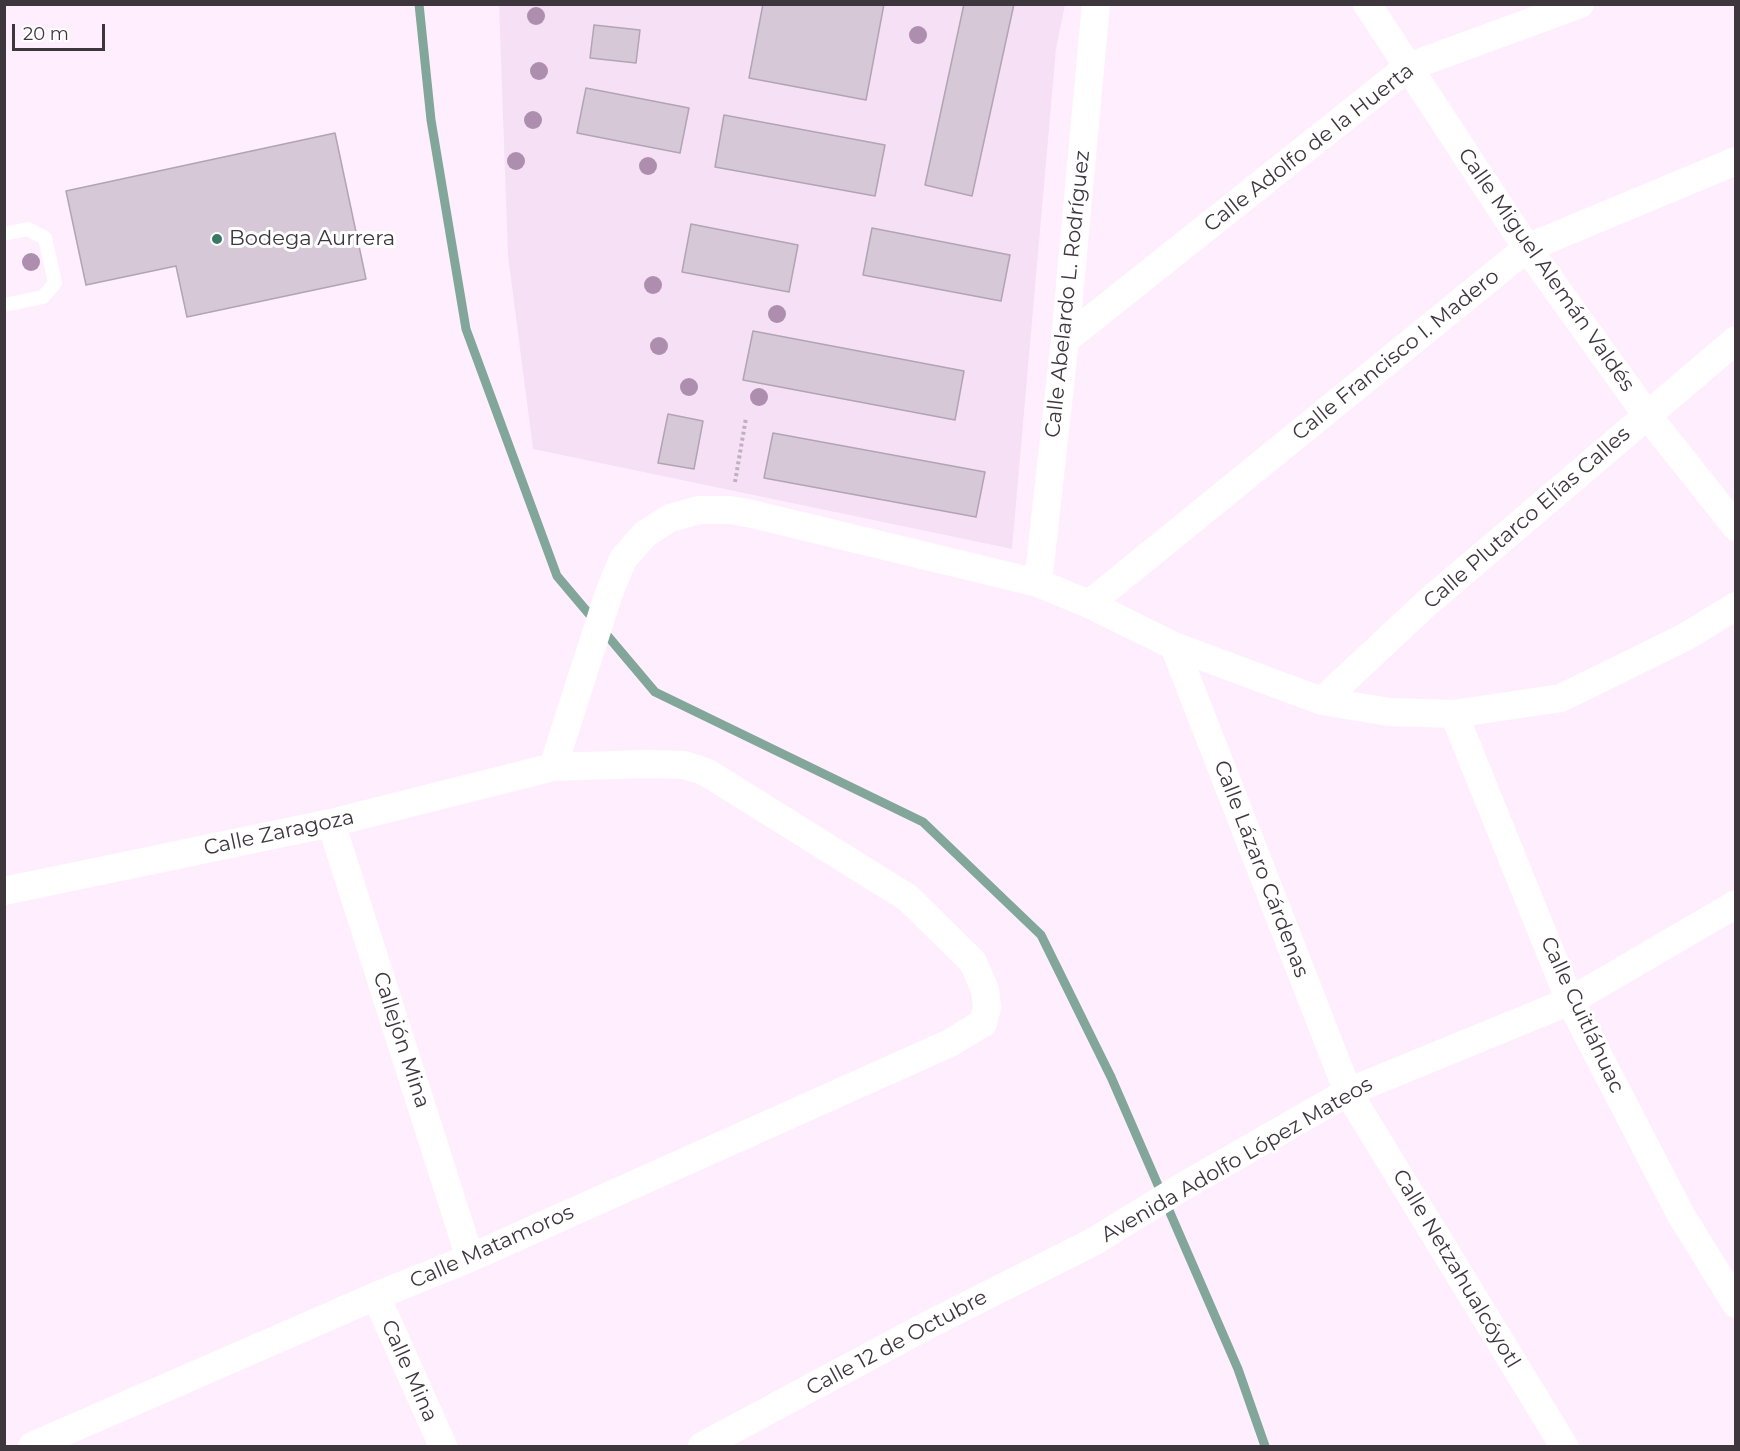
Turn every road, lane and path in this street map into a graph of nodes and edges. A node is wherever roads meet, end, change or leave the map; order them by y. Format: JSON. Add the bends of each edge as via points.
{"nodes":[{"id":1,"x":1096,"y":4,"type":"edge"},
{"id":2,"x":1367,"y":4,"type":"edge"},
{"id":3,"x":1580,"y":4,"type":"edge"},
{"id":4,"x":1408,"y":67,"type":"junction"},
{"id":5,"x":1736,"y":161,"type":"edge"},
{"id":6,"x":4,"y":234,"type":"edge"},
{"id":7,"x":1527,"y":248,"type":"junction"},
{"id":8,"x":4,"y":305,"type":"edge"},
{"id":9,"x":1065,"y":340,"type":"junction"},
{"id":10,"x":1736,"y":340,"type":"edge"},
{"id":11,"x":1647,"y":415,"type":"junction"},
{"id":12,"x":746,"y":418,"type":"dead end"},
{"id":13,"x":730,"y":510,"type":"junction"},
{"id":14,"x":1736,"y":527,"type":"edge"},
{"id":15,"x":1038,"y":583,"type":"junction"},
{"id":16,"x":1089,"y":604,"type":"junction"},
{"id":17,"x":1736,"y":606,"type":"edge"},
{"id":18,"x":1174,"y":646,"type":"junction"},
{"id":19,"x":1322,"y":701,"type":"junction"},
{"id":20,"x":1454,"y":714,"type":"junction"},
{"id":21,"x":553,"y":767,"type":"junction"},
{"id":22,"x":726,"y":785,"type":"joint"},
{"id":23,"x":331,"y":823,"type":"junction"},
{"id":24,"x":4,"y":891,"type":"edge"},
{"id":25,"x":1736,"y":904,"type":"edge"},
{"id":26,"x":1570,"y":1001,"type":"junction"},
{"id":27,"x":1348,"y":1092,"type":"junction"},
{"id":28,"x":1093,"y":1242,"type":"joint"},
{"id":29,"x":470,"y":1258,"type":"junction"},
{"id":30,"x":376,"y":1296,"type":"junction"},
{"id":31,"x":1736,"y":1304,"type":"edge"},
{"id":32,"x":32,"y":1446,"type":"edge"},
{"id":33,"x":442,"y":1446,"type":"edge"},
{"id":34,"x":702,"y":1446,"type":"edge"},
{"id":35,"x":1564,"y":1446,"type":"edge"}],
"edges":[{"from":1,"to":9,"type":"street","name":"Calle Abelardo L. Rodríguez"},
{"from":2,"to":4,"type":"street","name":"Calle Miguel Alemán Valdés"},
{"from":3,"to":4,"type":"street","name":"Calle Adolfo de la Huerta"},
{"from":4,"to":7,"type":"street","name":"Calle Miguel Alemán Valdés"},
{"from":4,"to":9,"type":"street","name":"Calle Adolfo de la Huerta"},
{"from":5,"to":7,"type":"street","name":"Calle Francisco I. Madero"},
{"from":6,"to":8,"type":"lane","via":[[28,229],[45,238],[55,284],[44,297]]},
{"from":7,"to":11,"type":"street","name":"Calle Miguel Alemán Valdés"},
{"from":7,"to":16,"type":"street","name":"Calle Francisco I. Madero"},
{"from":9,"to":15,"type":"street","name":"Calle Abelardo L. Rodríguez"},
{"from":10,"to":11,"type":"street","name":"Calle Plutarco Elías Calles"},
{"from":11,"to":14,"type":"street","name":"Calle Miguel Alemán Valdés"},
{"from":11,"to":19,"type":"street","name":"Calle Plutarco Elías Calles","via":[[1428,602]]},
{"from":12,"to":13,"type":"path"},
{"from":13,"to":15,"type":"street"},
{"from":13,"to":21,"type":"street","via":[[699,510],[670,518],[645,534],[623,559]]},
{"from":15,"to":16,"type":"street"},
{"from":16,"to":18,"type":"street"},
{"from":17,"to":20,"type":"street","via":[[1685,637],[1562,698]]},
{"from":18,"to":19,"type":"street"},
{"from":18,"to":27,"type":"street","name":"Calle Lázaro Cárdenas"},
{"from":19,"to":20,"type":"street","via":[[1389,712]]},
{"from":20,"to":26,"type":"street","name":"Calle Cuitláhuac"},
{"from":21,"to":22,"type":"street","name":"Calle Zaragoza","via":[[684,765],[706,772]]},
{"from":21,"to":23,"type":"street","name":"Calle Zaragoza"},
{"from":22,"to":29,"type":"street","name":"Calle Matamoros","via":[[908,898],[973,962],[985,990],[987,1007],[982,1023],[950,1043]]},
{"from":23,"to":24,"type":"street","name":"Calle Zaragoza"},
{"from":23,"to":29,"type":"street","name":"Callejón Mina"},
{"from":25,"to":26,"type":"street","name":"Avenida Adolfo López Mateos"},
{"from":26,"to":27,"type":"street","name":"Avenida Adolfo López Mateos"},
{"from":26,"to":31,"type":"street","name":"Calle Cuitláhuac","via":[[1681,1215]]},
{"from":27,"to":28,"type":"street","name":"Avenida Adolfo López Mateos"},
{"from":27,"to":35,"type":"street","name":"Calle Netzahualcóyotl"},
{"from":28,"to":34,"type":"street","name":"Calle 12 de Octubre"},
{"from":29,"to":30,"type":"street","name":"Calle Matamoros"},
{"from":30,"to":32,"type":"street","name":"Calle Matamoros"},
{"from":30,"to":33,"type":"street","name":"Calle Mina"}]}
